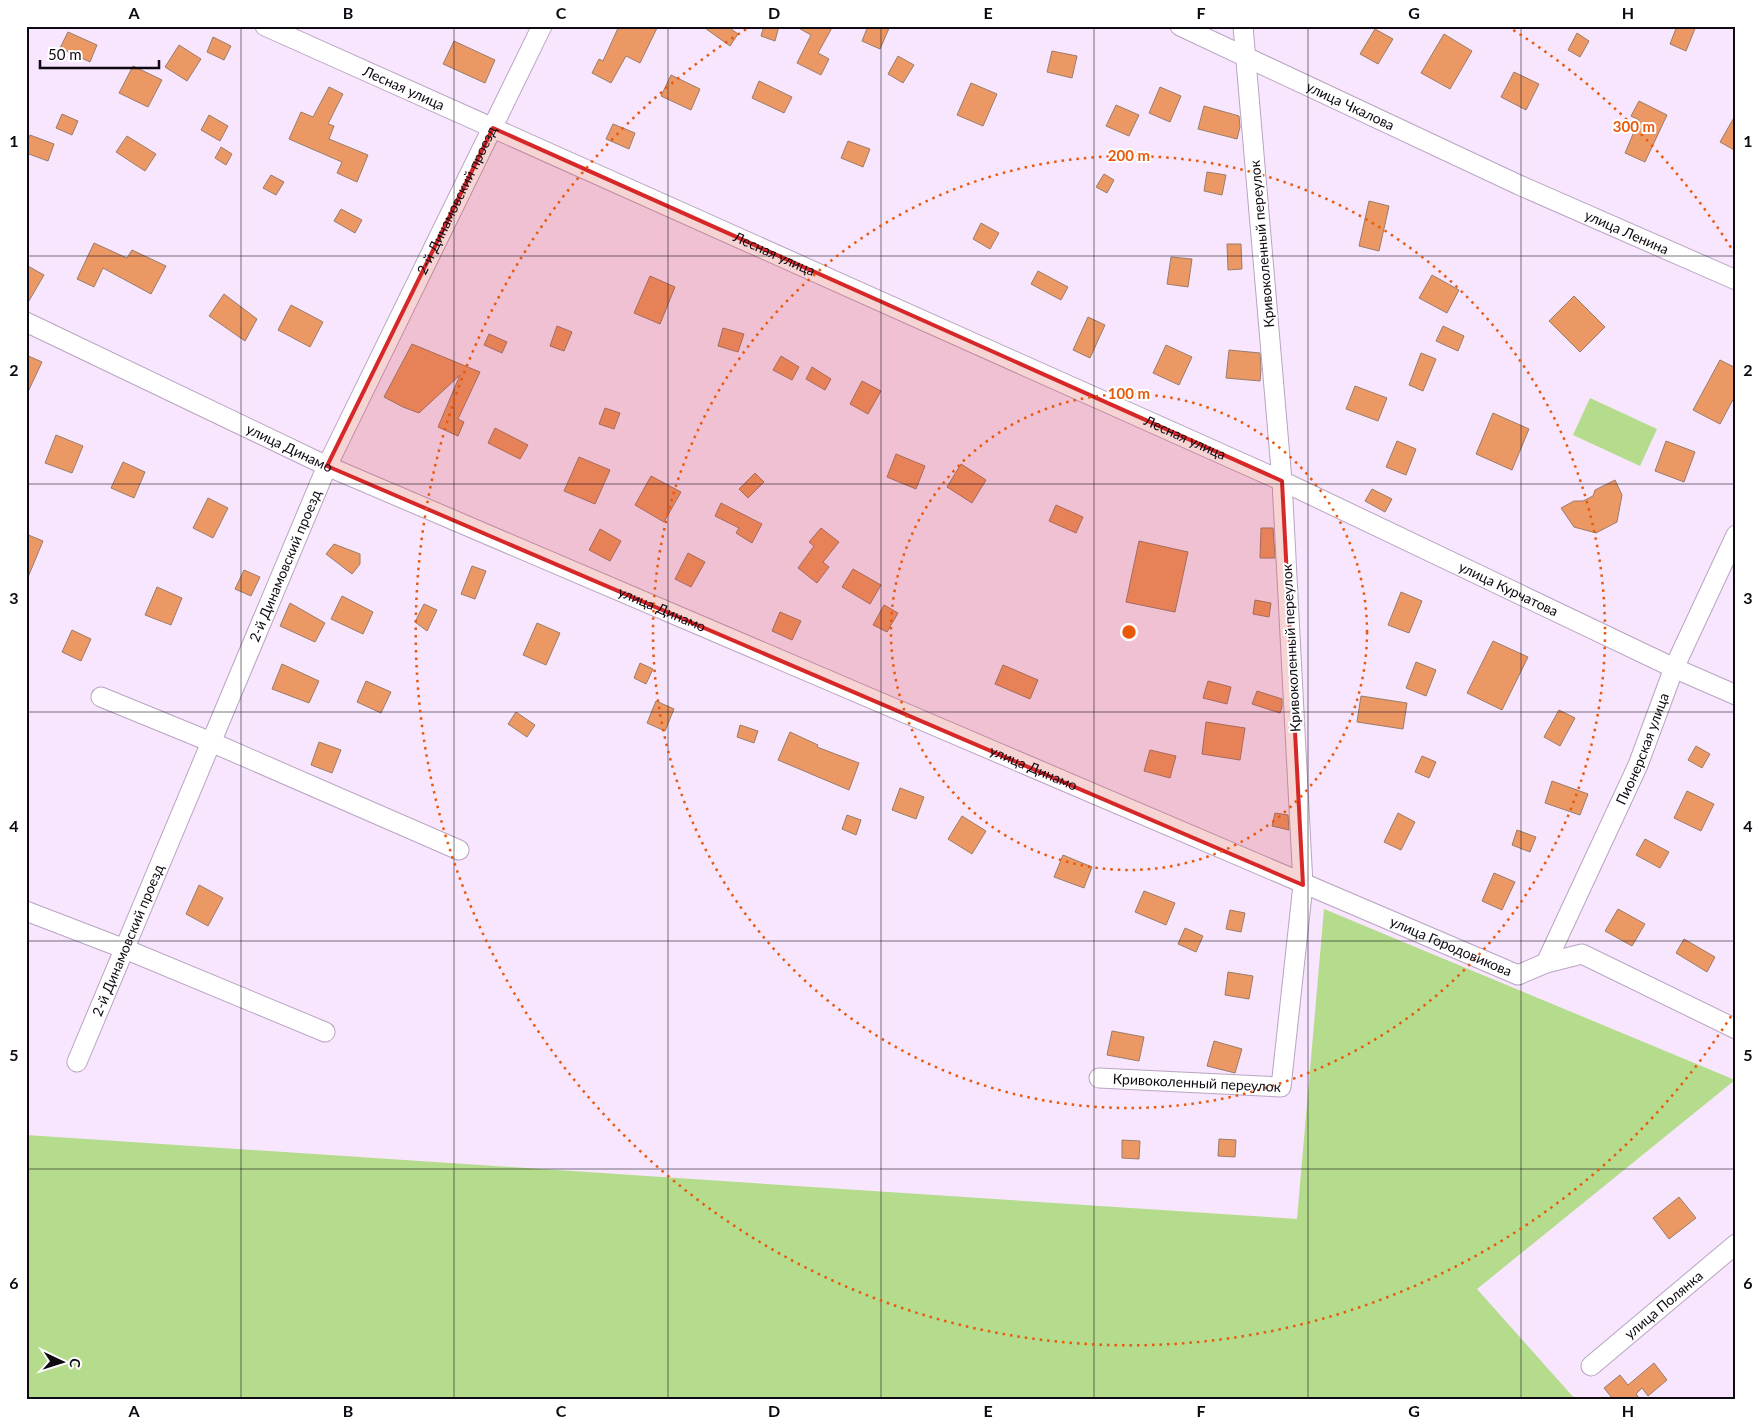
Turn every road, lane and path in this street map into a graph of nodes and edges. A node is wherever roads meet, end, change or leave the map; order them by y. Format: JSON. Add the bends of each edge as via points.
{"nodes":[{"id":1,"x":265,"y":26,"type":"edge"},
{"id":2,"x":542,"y":26,"type":"edge"},
{"id":3,"x":1180,"y":26,"type":"edge"},
{"id":4,"x":1243,"y":26,"type":"edge"},
{"id":5,"x":1245,"y":56,"type":"junction"},
{"id":6,"x":493,"y":128,"type":"junction"},
{"id":7,"x":1519,"y":185,"type":"joint"},
{"id":8,"x":1736,"y":280,"type":"edge"},
{"id":9,"x":26,"y":322,"type":"edge"},
{"id":10,"x":327,"y":466,"type":"junction"},
{"id":11,"x":1282,"y":482,"type":"junction"},
{"id":12,"x":1736,"y":535,"type":"edge"},
{"id":13,"x":1674,"y":668,"type":"junction"},
{"id":14,"x":1736,"y":695,"type":"edge"},
{"id":15,"x":100,"y":697,"type":"dead end"},
{"id":16,"x":211,"y":742,"type":"junction"},
{"id":17,"x":459,"y":850,"type":"dead end"},
{"id":18,"x":1303,"y":885,"type":"junction"},
{"id":19,"x":26,"y":910,"type":"edge"},
{"id":20,"x":125,"y":949,"type":"junction"},
{"id":21,"x":1546,"y":962,"type":"junction"},
{"id":22,"x":1736,"y":1028,"type":"edge"},
{"id":23,"x":325,"y":1032,"type":"dead end"},
{"id":24,"x":77,"y":1062,"type":"dead end"},
{"id":25,"x":1099,"y":1078,"type":"dead end"},
{"id":26,"x":1736,"y":1244,"type":"edge"},
{"id":27,"x":1591,"y":1366,"type":"dead end"}],
"edges":[{"from":1,"to":6,"type":"street","name":"Лесная улица"},
{"from":2,"to":6,"type":"street","name":"2-й Динамовский проезд"},
{"from":3,"to":5,"type":"street","name":"улица Чкалова"},
{"from":4,"to":5,"type":"street","name":"Кривоколенный переулок"},
{"from":5,"to":7,"type":"street","name":"улица Чкалова"},
{"from":5,"to":11,"type":"street","name":"Кривоколенный переулок"},
{"from":6,"to":10,"type":"street","name":"2-й Динамовский проезд"},
{"from":6,"to":11,"type":"street","name":"Лесная улица"},
{"from":7,"to":8,"type":"street","name":"улица Ленина"},
{"from":9,"to":10,"type":"street","name":"улица Динамо"},
{"from":10,"to":16,"type":"street","name":"2-й Динамовский проезд"},
{"from":10,"to":18,"type":"street","name":"улица Динамо"},
{"from":11,"to":13,"type":"street","name":"улица Курчатова"},
{"from":11,"to":18,"type":"street","name":"Кривоколенный переулок"},
{"from":12,"to":13,"type":"street","name":"Пионерская улица"},
{"from":13,"to":14,"type":"street","name":"улица Курчатова"},
{"from":13,"to":21,"type":"street","name":"Пионерская улица","via":[[1638,765]]},
{"from":15,"to":16,"type":"street"},
{"from":16,"to":17,"type":"street"},
{"from":16,"to":20,"type":"street","name":"2-й Динамовский проезд"},
{"from":18,"to":21,"type":"street","name":"улица Городовикова","via":[[1518,975]]},
{"from":18,"to":25,"type":"street","name":"Кривоколенный переулок","via":[[1281,1087]]},
{"from":19,"to":20,"type":"street"},
{"from":20,"to":23,"type":"street"},
{"from":20,"to":24,"type":"street","name":"2-й Динамовский проезд"},
{"from":21,"to":22,"type":"street","name":"улица Городовикова","via":[[1582,954]]},
{"from":26,"to":27,"type":"street","name":"улица Полянка"}]}
